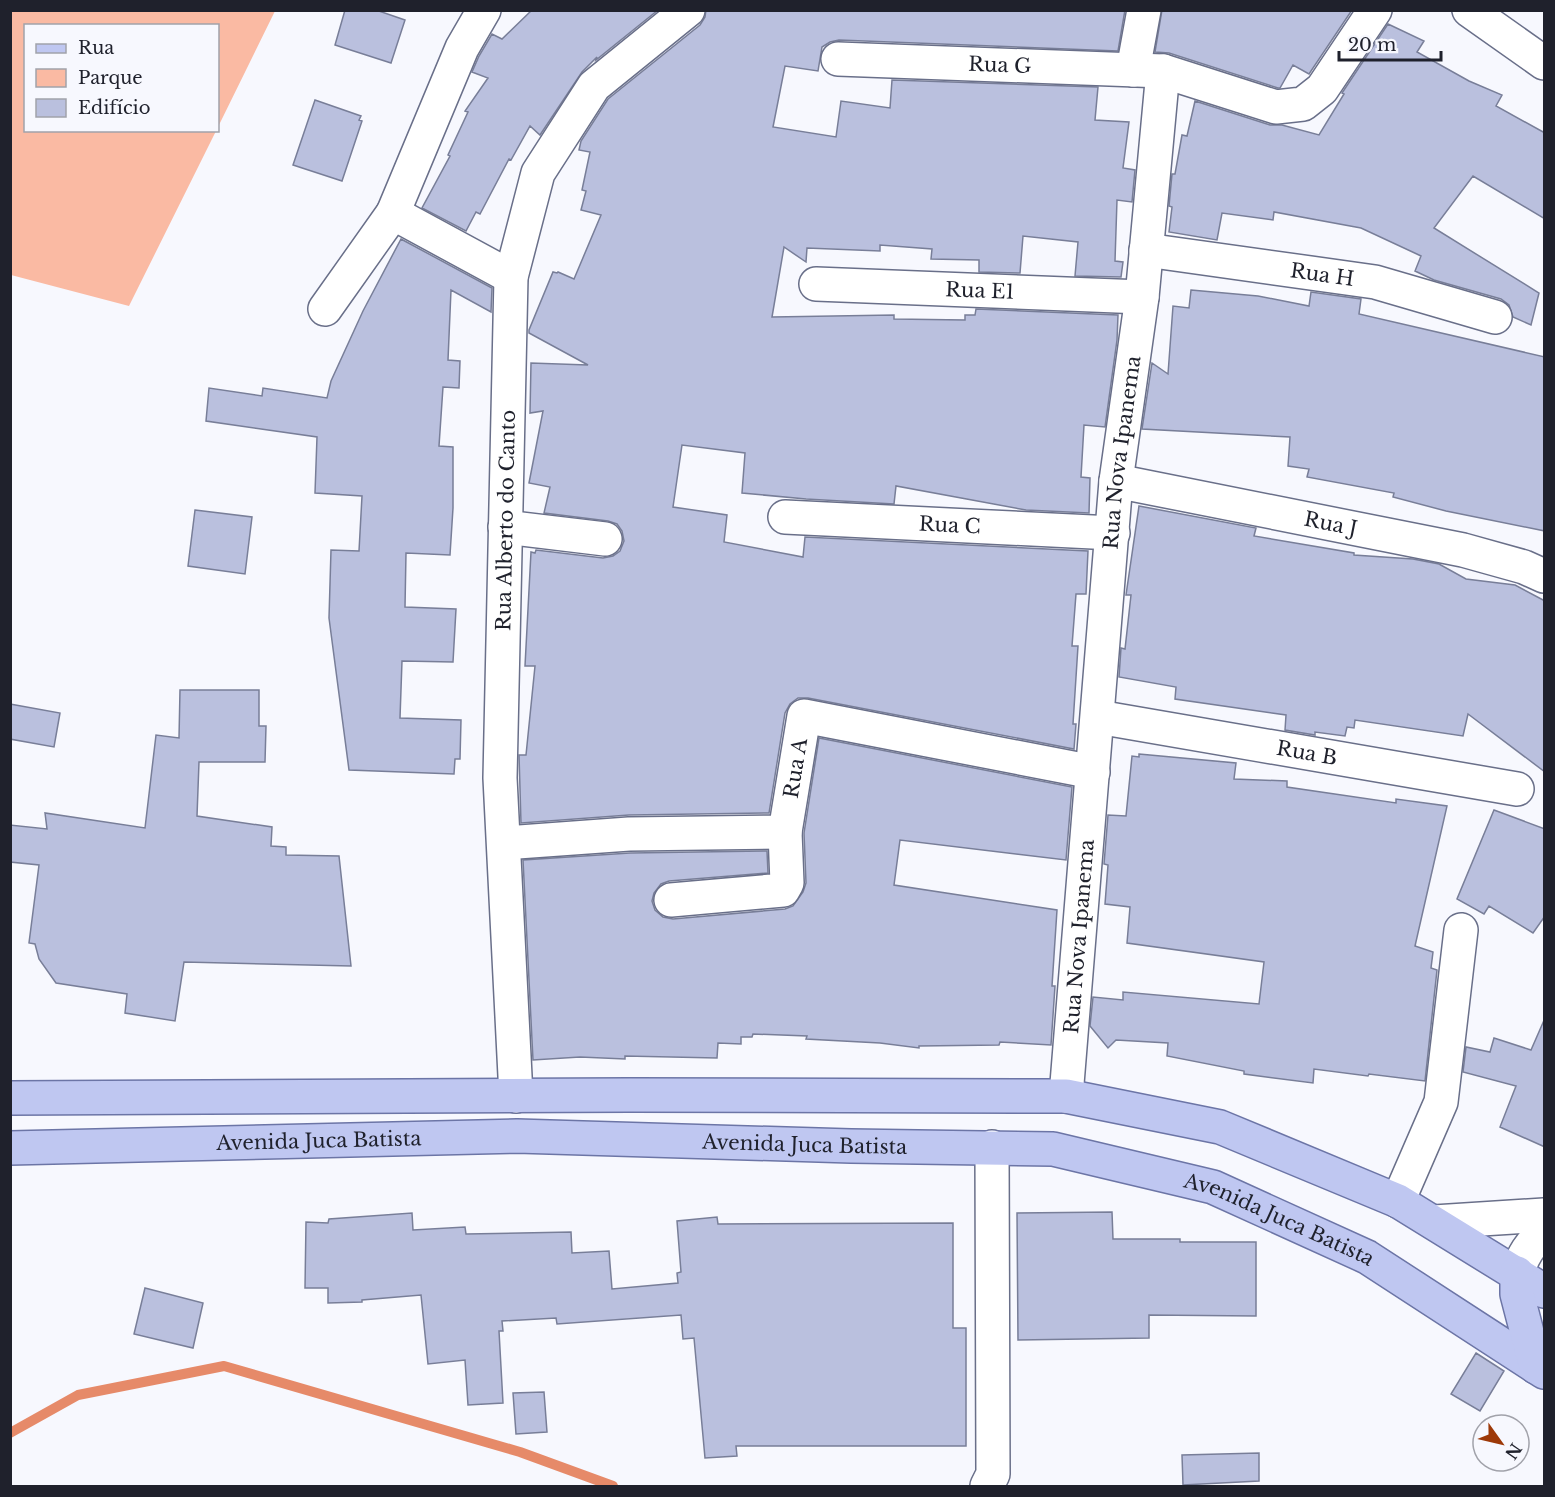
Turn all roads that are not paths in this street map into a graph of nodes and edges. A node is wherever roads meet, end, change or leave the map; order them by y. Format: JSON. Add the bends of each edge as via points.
{"nodes":[{"id":1,"x":484,"y":10,"type":"edge"},
{"id":2,"x":688,"y":10,"type":"edge"},
{"id":3,"x":1144,"y":10,"type":"edge"},
{"id":4,"x":1375,"y":10,"type":"edge"},
{"id":5,"x":1470,"y":10,"type":"edge"},
{"id":6,"x":838,"y":59,"type":"dead end"},
{"id":7,"x":1545,"y":63,"type":"edge"},
{"id":8,"x":1148,"y":70,"type":"junction"},
{"id":9,"x":393,"y":213,"type":"junction"},
{"id":10,"x":1146,"y":250,"type":"junction"},
{"id":11,"x":511,"y":277,"type":"junction"},
{"id":12,"x":816,"y":284,"type":"dead end"},
{"id":13,"x":1142,"y":297,"type":"junction"},
{"id":14,"x":325,"y":309,"type":"dead end"},
{"id":15,"x":1495,"y":317,"type":"dead end"},
{"id":16,"x":1116,"y":481,"type":"junction"},
{"id":17,"x":785,"y":517,"type":"dead end"},
{"id":18,"x":505,"y":527,"type":"junction"},
{"id":19,"x":1113,"y":533,"type":"junction"},
{"id":20,"x":605,"y":539,"type":"dead end"},
{"id":21,"x":1545,"y":576,"type":"edge"},
{"id":22,"x":1098,"y":717,"type":"junction"},
{"id":23,"x":1093,"y":772,"type":"junction"},
{"id":24,"x":1516,"y":789,"type":"dead end"},
{"id":25,"x":785,"y":832,"type":"junction"},
{"id":26,"x":504,"y":843,"type":"junction"},
{"id":27,"x":671,"y":900,"type":"dead end"},
{"id":28,"x":1461,"y":930,"type":"dead end"},
{"id":29,"x":516,"y":1096,"type":"junction"},
{"id":30,"x":1066,"y":1096,"type":"junction"},
{"id":31,"x":10,"y":1098,"type":"edge"},
{"id":32,"x":992,"y":1147,"type":"junction"},
{"id":33,"x":10,"y":1148,"type":"edge"},
{"id":34,"x":1398,"y":1201,"type":"junction"},
{"id":35,"x":1543,"y":1216,"type":"edge"},
{"id":36,"x":1434,"y":1222,"type":"junction"},
{"id":37,"x":1517,"y":1273,"type":"junction"},
{"id":38,"x":1545,"y":1291,"type":"edge"},
{"id":39,"x":1540,"y":1369,"type":"edge"},
{"id":40,"x":991,"y":1482,"type":"edge"}],
"edges":[{"from":1,"to":9,"type":"street","via":[[462,48]]},
{"from":2,"to":11,"type":"street","name":"Rua Alberto do Canto","via":[[594,86],[538,173]]},
{"from":3,"to":8,"type":"street","name":"Rua Nova Ipanema"},
{"from":4,"to":8,"type":"street","via":[[1322,88],[1303,104],[1276,107]]},
{"from":5,"to":7,"type":"street"},
{"from":6,"to":8,"type":"street","name":"Rua G"},
{"from":8,"to":10,"type":"street","name":"Rua Nova Ipanema"},
{"from":9,"to":11,"type":"street"},
{"from":9,"to":14,"type":"street"},
{"from":10,"to":13,"type":"street","name":"Rua Nova Ipanema"},
{"from":10,"to":15,"type":"street","name":"Rua H","via":[[1375,282]]},
{"from":11,"to":18,"type":"street","name":"Rua Alberto do Canto"},
{"from":12,"to":13,"type":"street","name":"Rua E1"},
{"from":13,"to":16,"type":"street","name":"Rua Nova Ipanema"},
{"from":16,"to":19,"type":"street","name":"Rua Nova Ipanema"},
{"from":16,"to":21,"type":"street","name":"Rua J","via":[[1463,550]]},
{"from":17,"to":19,"type":"street","name":"Rua C"},
{"from":18,"to":20,"type":"street"},
{"from":18,"to":26,"type":"street","name":"Rua Alberto do Canto","via":[[500,778]]},
{"from":19,"to":22,"type":"street","name":"Rua Nova Ipanema"},
{"from":22,"to":23,"type":"street","name":"Rua Nova Ipanema"},
{"from":22,"to":24,"type":"street","name":"Rua B"},
{"from":23,"to":25,"type":"street","name":"Rua A","via":[[804,716]]},
{"from":23,"to":30,"type":"street","name":"Rua Nova Ipanema"},
{"from":25,"to":26,"type":"street","via":[[629,834]]},
{"from":25,"to":27,"type":"street","name":"Rua A","via":[[787,883],[783,890]]},
{"from":26,"to":29,"type":"street","name":"Rua Alberto do Canto"},
{"from":28,"to":34,"type":"street","via":[[1442,1102]]},
{"from":29,"to":30,"type":"main road"},
{"from":29,"to":31,"type":"main road"},
{"from":30,"to":34,"type":"main road","via":[[1220,1127]]},
{"from":32,"to":33,"type":"main road","name":"Avenida Juca Batista","via":[[517,1136]]},
{"from":32,"to":39,"type":"main road","name":"Avenida Juca Batista","via":[[1053,1149],[1213,1187],[1367,1257]]},
{"from":32,"to":40,"type":"street"},
{"from":34,"to":36,"type":"main road"},
{"from":35,"to":36,"type":"street"},
{"from":35,"to":37,"type":"street"},
{"from":36,"to":37,"type":"main road"},
{"from":37,"to":38,"type":"main road"},
{"from":37,"to":39,"type":"main road","via":[[1517,1294]]}]}
